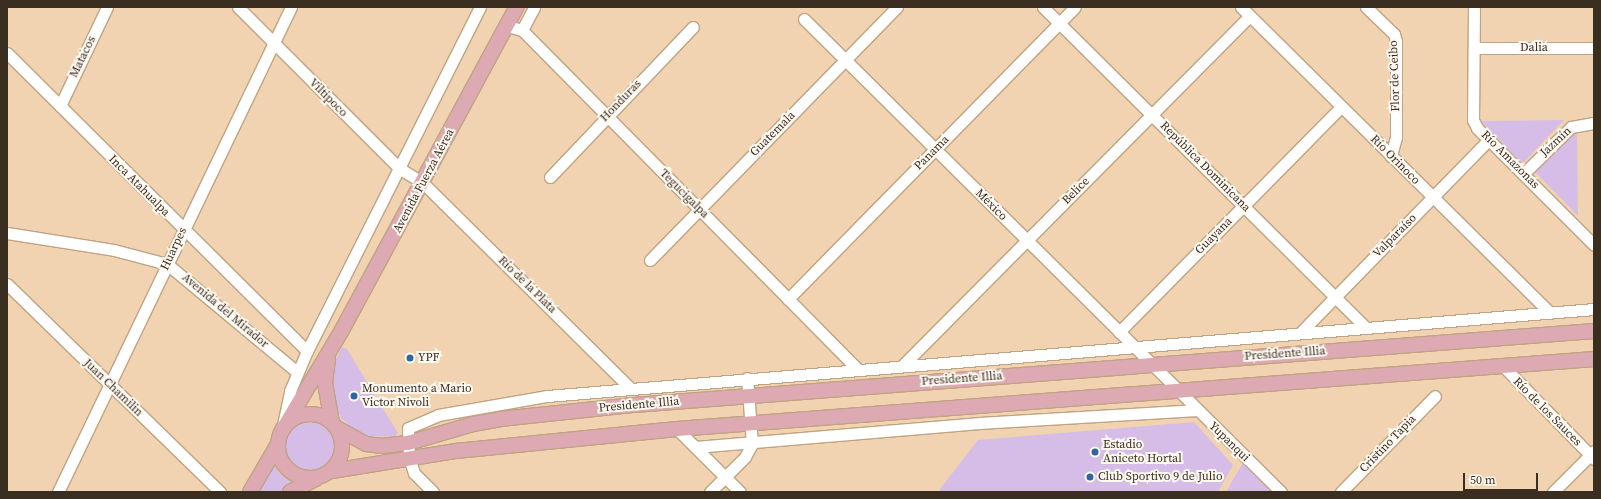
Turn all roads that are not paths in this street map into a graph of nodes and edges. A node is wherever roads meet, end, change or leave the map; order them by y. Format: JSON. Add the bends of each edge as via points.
{"nodes":[{"id":1,"x":107,"y":7,"type":"edge"},
{"id":2,"x":238,"y":7,"type":"edge"},
{"id":3,"x":291,"y":7,"type":"edge"},
{"id":4,"x":480,"y":7,"type":"edge"},
{"id":5,"x":517,"y":7,"type":"edge"},
{"id":6,"x":534,"y":7,"type":"edge"},
{"id":7,"x":897,"y":7,"type":"edge"},
{"id":8,"x":1043,"y":7,"type":"edge"},
{"id":9,"x":1075,"y":7,"type":"edge"},
{"id":10,"x":1240,"y":7,"type":"edge"},
{"id":11,"x":1366,"y":7,"type":"edge"},
{"id":12,"x":1474,"y":7,"type":"edge"},
{"id":13,"x":1249,"y":16,"type":"junction"},
{"id":14,"x":804,"y":19,"type":"dead end"},
{"id":15,"x":1059,"y":23,"type":"junction"},
{"id":16,"x":507,"y":26,"type":"junction"},
{"id":17,"x":693,"y":27,"type":"dead end"},
{"id":18,"x":522,"y":30,"type":"junction"},
{"id":19,"x":272,"y":42,"type":"junction"},
{"id":20,"x":1474,"y":48,"type":"junction"},
{"id":21,"x":1594,"y":48,"type":"edge"},
{"id":22,"x":7,"y":53,"type":"edge"},
{"id":23,"x":846,"y":61,"type":"junction"},
{"id":24,"x":60,"y":106,"type":"junction"},
{"id":25,"x":1342,"y":107,"type":"junction"},
{"id":26,"x":1151,"y":114,"type":"junction"},
{"id":27,"x":606,"y":116,"type":"junction"},
{"id":28,"x":1594,"y":123,"type":"edge"},
{"id":29,"x":1489,"y":139,"type":"junction"},
{"id":30,"x":935,"y":150,"type":"junction"},
{"id":31,"x":1391,"y":156,"type":"junction"},
{"id":32,"x":399,"y":168,"type":"junction"},
{"id":33,"x":1523,"y":174,"type":"junction"},
{"id":34,"x":550,"y":177,"type":"dead end"},
{"id":35,"x":423,"y":183,"type":"junction"},
{"id":36,"x":1433,"y":197,"type":"junction"},
{"id":37,"x":1244,"y":206,"type":"junction"},
{"id":38,"x":699,"y":209,"type":"junction"},
{"id":39,"x":183,"y":230,"type":"junction"},
{"id":40,"x":7,"y":233,"type":"edge"},
{"id":41,"x":1027,"y":240,"type":"junction"},
{"id":42,"x":1594,"y":245,"type":"edge"},
{"id":43,"x":650,"y":260,"type":"dead end"},
{"id":44,"x":167,"y":264,"type":"junction"},
{"id":45,"x":7,"y":284,"type":"edge"},
{"id":46,"x":1335,"y":297,"type":"junction"},
{"id":47,"x":788,"y":299,"type":"junction"},
{"id":48,"x":1594,"y":309,"type":"edge"},
{"id":49,"x":1550,"y":313,"type":"junction"},
{"id":50,"x":1366,"y":328,"type":"junction"},
{"id":51,"x":1594,"y":331,"type":"edge"},
{"id":52,"x":1119,"y":332,"type":"junction"},
{"id":53,"x":1300,"y":333,"type":"junction"},
{"id":54,"x":1134,"y":347,"type":"junction"},
{"id":55,"x":307,"y":351,"type":"junction"},
{"id":56,"x":329,"y":353,"type":"junction"},
{"id":57,"x":1594,"y":359,"type":"edge"},
{"id":58,"x":1153,"y":364,"type":"junction"},
{"id":59,"x":1501,"y":364,"type":"junction"},
{"id":60,"x":903,"y":365,"type":"junction"},
{"id":61,"x":858,"y":369,"type":"junction"},
{"id":62,"x":297,"y":372,"type":"junction"},
{"id":63,"x":747,"y":378,"type":"junction"},
{"id":64,"x":108,"y":383,"type":"junction"},
{"id":65,"x":630,"y":388,"type":"junction"},
{"id":66,"x":1179,"y":391,"type":"junction"},
{"id":67,"x":749,"y":395,"type":"junction"},
{"id":68,"x":1434,"y":396,"type":"dead end"},
{"id":69,"x":979,"y":406,"type":"junction"},
{"id":70,"x":1197,"y":410,"type":"junction"},
{"id":71,"x":980,"y":423,"type":"junction"},
{"id":72,"x":753,"y":424,"type":"junction"},
{"id":73,"x":335,"y":425,"type":"junction"},
{"id":74,"x":677,"y":429,"type":"junction"},
{"id":75,"x":281,"y":435,"type":"junction"},
{"id":76,"x":408,"y":443,"type":"junction"},
{"id":77,"x":752,"y":444,"type":"junction"},
{"id":78,"x":695,"y":447,"type":"junction"},
{"id":79,"x":1593,"y":455,"type":"edge"},
{"id":80,"x":409,"y":458,"type":"junction"},
{"id":81,"x":332,"y":471,"type":"junction"},
{"id":82,"x":725,"y":477,"type":"junction"},
{"id":83,"x":316,"y":478,"type":"junction"},
{"id":84,"x":58,"y":492,"type":"edge"},
{"id":85,"x":220,"y":492,"type":"edge"},
{"id":86,"x":250,"y":492,"type":"edge"},
{"id":87,"x":290,"y":492,"type":"edge"},
{"id":88,"x":433,"y":492,"type":"edge"},
{"id":89,"x":710,"y":492,"type":"edge"},
{"id":90,"x":740,"y":492,"type":"edge"},
{"id":91,"x":1280,"y":492,"type":"edge"},
{"id":92,"x":1341,"y":492,"type":"edge"},
{"id":93,"x":1553,"y":492,"type":"edge"}],
"edges":[{"from":1,"to":24,"type":"street","name":"Matacos"},
{"from":2,"to":19,"type":"street","name":"Viltipoco"},
{"from":3,"to":19,"type":"street","name":"Huarpes"},
{"from":4,"to":32,"type":"street"},
{"from":5,"to":16,"type":"main road","name":"Avenida Fuerza Aérea"},
{"from":6,"to":18,"type":"street"},
{"from":7,"to":23,"type":"street","name":"Guatemala"},
{"from":8,"to":15,"type":"street","name":"República Dominicana"},
{"from":9,"to":15,"type":"street","name":"Panama"},
{"from":10,"to":13,"type":"street","name":"Río Orinoco"},
{"from":11,"to":31,"type":"street","name":"Flor de Ceibo","via":[[1394,34],[1396,41],[1396,137]]},
{"from":12,"to":20,"type":"street","name":"Río Amazonas"},
{"from":13,"to":25,"type":"street","name":"Río Orinoco"},
{"from":13,"to":26,"type":"street","name":"Belice"},
{"from":14,"to":23,"type":"street","name":"México"},
{"from":15,"to":26,"type":"street","name":"República Dominicana"},
{"from":15,"to":30,"type":"street","name":"Panama"},
{"from":16,"to":18,"type":"street"},
{"from":16,"to":35,"type":"main road","name":"Avenida Fuerza Aérea"},
{"from":17,"to":27,"type":"street","name":"Honduras"},
{"from":18,"to":27,"type":"street","name":"Tegucigalpa"},
{"from":19,"to":32,"type":"street","name":"Viltipoco"},
{"from":19,"to":39,"type":"street","name":"Huarpes"},
{"from":20,"to":21,"type":"street","name":"Dalia"},
{"from":20,"to":29,"type":"street","name":"Río Amazonas","via":[[1473,120]]},
{"from":22,"to":24,"type":"street","name":"Inca Atahualpa"},
{"from":23,"to":30,"type":"street","name":"México"},
{"from":23,"to":38,"type":"street","name":"Guatemala"},
{"from":24,"to":39,"type":"street","name":"Inca Atahualpa"},
{"from":25,"to":31,"type":"street","name":"Río Orinoco"},
{"from":25,"to":37,"type":"street","name":"Guayana"},
{"from":26,"to":37,"type":"street","name":"República Dominicana"},
{"from":26,"to":41,"type":"street","name":"Belice"},
{"from":27,"to":34,"type":"street","name":"Honduras"},
{"from":27,"to":38,"type":"street","name":"Tegucigalpa"},
{"from":28,"to":33,"type":"street","name":"Jazmín","via":[[1571,126]]},
{"from":29,"to":33,"type":"street","name":"Río Amazonas"},
{"from":29,"to":36,"type":"street","name":"Valparaíso"},
{"from":30,"to":41,"type":"street","name":"México"},
{"from":30,"to":47,"type":"street","name":"Panama"},
{"from":31,"to":36,"type":"street","name":"Río Orinoco"},
{"from":32,"to":35,"type":"street","name":"Viltipoco"},
{"from":32,"to":55,"type":"street"},
{"from":33,"to":42,"type":"street","name":"Río Amazonas"},
{"from":35,"to":56,"type":"main road","name":"Avenida Fuerza Aérea"},
{"from":35,"to":65,"type":"street","name":"Río de la Plata"},
{"from":36,"to":46,"type":"street","name":"Valparaíso"},
{"from":36,"to":49,"type":"street","name":"Río Orinoco"},
{"from":37,"to":46,"type":"street","name":"República Dominicana"},
{"from":37,"to":52,"type":"street","name":"Guayana"},
{"from":38,"to":43,"type":"street","name":"Guatemala"},
{"from":38,"to":47,"type":"street","name":"Tegucigalpa"},
{"from":39,"to":44,"type":"street","name":"Huarpes"},
{"from":39,"to":55,"type":"street","name":"Inca Atahualpa"},
{"from":40,"to":44,"type":"street","name":"Avenida del Mirador","via":[[114,250]]},
{"from":41,"to":52,"type":"street","name":"México"},
{"from":41,"to":60,"type":"street","name":"Belice"},
{"from":44,"to":62,"type":"street","name":"Avenida del Mirador"},
{"from":44,"to":64,"type":"street","name":"Huarpes"},
{"from":45,"to":64,"type":"street","name":"Juan Chamilin"},
{"from":46,"to":50,"type":"street","name":"República Dominicana"},
{"from":46,"to":53,"type":"street","name":"Valparaíso"},
{"from":47,"to":61,"type":"street","name":"Tegucigalpa"},
{"from":48,"to":49,"type":"street"},
{"from":49,"to":50,"type":"street"},
{"from":50,"to":53,"type":"street"},
{"from":51,"to":58,"type":"main road","name":"Presidente Illia"},
{"from":52,"to":54,"type":"street","name":"México"},
{"from":53,"to":54,"type":"street"},
{"from":54,"to":58,"type":"street","name":"México"},
{"from":54,"to":60,"type":"street"},
{"from":55,"to":62,"type":"street"},
{"from":56,"to":73,"type":"main road","via":[[325,383]]},
{"from":56,"to":75,"type":"main road","name":"Avenida Fuerza Aérea"},
{"from":57,"to":59,"type":"main road"},
{"from":58,"to":66,"type":"street","name":"México"},
{"from":58,"to":67,"type":"main road","name":"Presidente Illia"},
{"from":59,"to":66,"type":"main road"},
{"from":59,"to":79,"type":"street","name":"Río de los Sauces"},
{"from":60,"to":61,"type":"street"},
{"from":61,"to":63,"type":"street"},
{"from":62,"to":75,"type":"street"},
{"from":63,"to":65,"type":"street"},
{"from":63,"to":67,"type":"street"},
{"from":64,"to":84,"type":"street","name":"Huarpes"},
{"from":64,"to":85,"type":"street","name":"Juan Chamilin"},
{"from":65,"to":76,"type":"street","via":[[547,396],[438,414],[408,428]]},
{"from":66,"to":69,"type":"main road"},
{"from":66,"to":70,"type":"street","name":"Yupanqui"},
{"from":67,"to":72,"type":"street"},
{"from":67,"to":76,"type":"main road","name":"Presidente Illia","via":[[500,419]]},
{"from":68,"to":92,"type":"street","name":"Cristino Tapia"},
{"from":69,"to":71,"type":"street"},
{"from":69,"to":72,"type":"main road"},
{"from":70,"to":71,"type":"street"},
{"from":70,"to":91,"type":"street","name":"Yupanqui"},
{"from":71,"to":77,"type":"street"},
{"from":72,"to":74,"type":"main road"},
{"from":72,"to":77,"type":"street"},
{"from":73,"to":75,"type":"main road","via":[[324,417],[306,414],[297,416]]},
{"from":73,"to":76,"type":"main road","name":"Presidente Illia","via":[[366,444]]},
{"from":73,"to":81,"type":"main road","via":[[341,436],[342,450],[338,464]]},
{"from":74,"to":78,"type":"street"},
{"from":74,"to":80,"type":"main road"},
{"from":75,"to":83,"type":"main road","via":[[280,458],[288,471],[297,476]]},
{"from":75,"to":86,"type":"main road","name":"Avenida Fuerza Aérea"},
{"from":76,"to":80,"type":"street"},
{"from":77,"to":78,"type":"street"},
{"from":77,"to":82,"type":"street","via":[[745,457]]},
{"from":78,"to":82,"type":"street"},
{"from":79,"to":93,"type":"street"},
{"from":80,"to":81,"type":"main road"},
{"from":80,"to":88,"type":"street","via":[[414,473]]},
{"from":81,"to":83,"type":"main road"},
{"from":82,"to":89,"type":"street"},
{"from":82,"to":90,"type":"street"},
{"from":83,"to":87,"type":"main road"}]}
